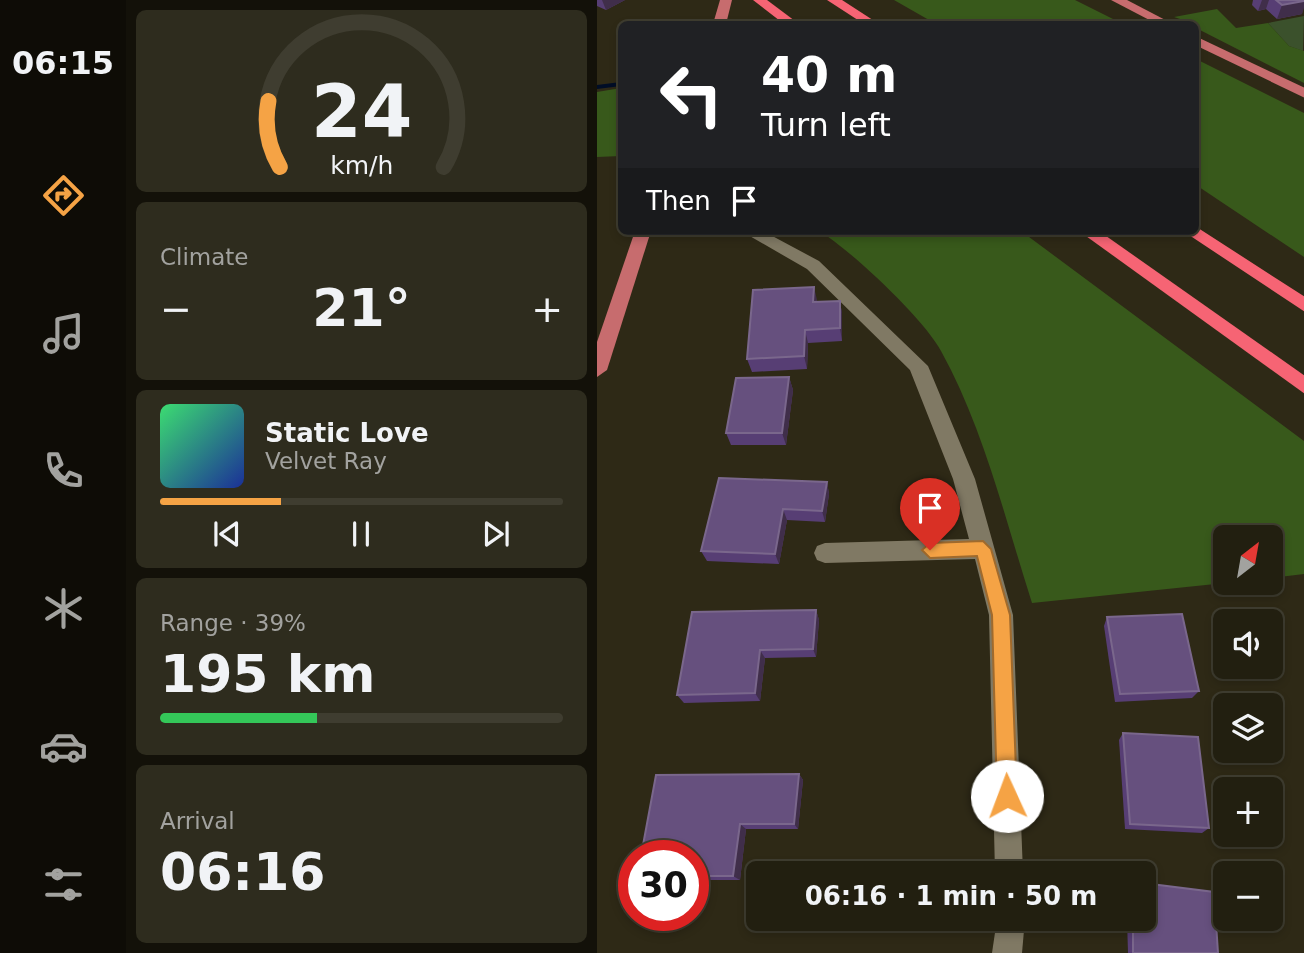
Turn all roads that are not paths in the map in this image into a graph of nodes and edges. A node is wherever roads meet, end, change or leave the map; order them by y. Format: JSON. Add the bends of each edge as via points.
{"nodes":[{"id":1,"x":726,"y":0,"type":"edge"},
{"id":2,"x":759,"y":0,"type":"edge"},
{"id":3,"x":833,"y":0,"type":"edge"},
{"id":4,"x":1117,"y":0,"type":"edge"},
{"id":5,"x":721,"y":21,"type":"edge"},
{"id":6,"x":788,"y":21,"type":"edge"},
{"id":7,"x":867,"y":21,"type":"edge"},
{"id":8,"x":1160,"y":21,"type":"edge"},
{"id":9,"x":1199,"y":42,"type":"edge"},
{"id":10,"x":1304,"y":94,"type":"edge"},
{"id":11,"x":1199,"y":234,"type":"edge"},
{"id":12,"x":642,"y":235,"type":"edge"},
{"id":13,"x":757,"y":235,"type":"edge"},
{"id":14,"x":1093,"y":235,"type":"edge"},
{"id":15,"x":1304,"y":306,"type":"edge"},
{"id":16,"x":597,"y":370,"type":"edge"},
{"id":17,"x":1304,"y":387,"type":"edge"},
{"id":18,"x":983,"y":549,"type":"junction"},
{"id":19,"x":825,"y":553,"type":"dead end"},
{"id":20,"x":1009,"y":861,"type":"edge"},
{"id":21,"x":1010,"y":931,"type":"edge"},
{"id":22,"x":1007,"y":953,"type":"edge"}],
"edges":[{"from":1,"to":5,"type":"main road"},
{"from":2,"to":6,"type":"highway"},
{"from":3,"to":7,"type":"highway"},
{"from":4,"to":8,"type":"main road"},
{"from":9,"to":10,"type":"main road"},
{"from":11,"to":15,"type":"highway"},
{"from":12,"to":16,"type":"main road"},
{"from":13,"to":18,"type":"street","via":[[813,265],[918,366],[964,480]]},
{"from":14,"to":17,"type":"highway"},
{"from":18,"to":19,"type":"street"},
{"from":18,"to":20,"type":"street","via":[[1001,615]]},
{"from":21,"to":22,"type":"street"}]}
